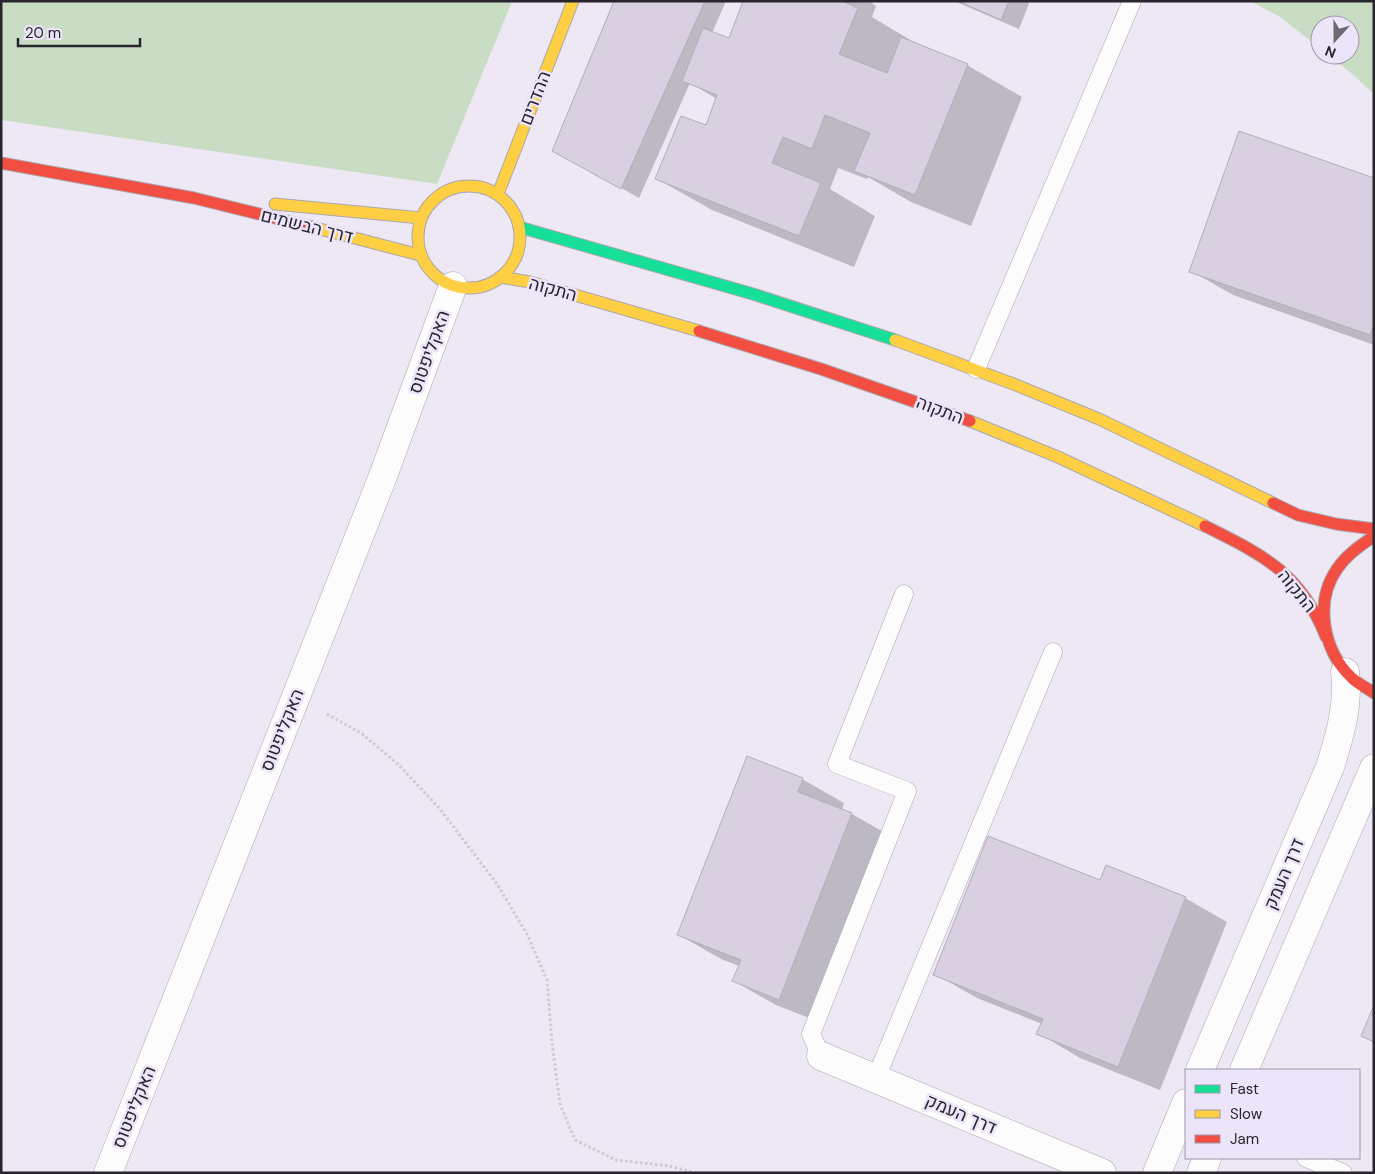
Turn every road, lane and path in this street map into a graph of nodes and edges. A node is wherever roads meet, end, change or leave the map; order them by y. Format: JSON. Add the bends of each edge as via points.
{"nodes":[{"id":1,"x":573,"y":1,"type":"edge"},
{"id":2,"x":1132,"y":1,"type":"edge"},
{"id":3,"x":1,"y":163,"type":"edge"},
{"id":4,"x":498,"y":194,"type":"junction"},
{"id":5,"x":194,"y":198,"type":"junction"},
{"id":6,"x":421,"y":218,"type":"junction"},
{"id":7,"x":518,"y":227,"type":"junction"},
{"id":8,"x":420,"y":255,"type":"junction"},
{"id":9,"x":500,"y":277,"type":"junction"},
{"id":10,"x":453,"y":286,"type":"junction"},
{"id":11,"x":976,"y":369,"type":"junction"},
{"id":12,"x":1374,"y":529,"type":"edge"},
{"id":13,"x":1374,"y":536,"type":"edge"},
{"id":14,"x":904,"y":594,"type":"dead end"},
{"id":15,"x":1326,"y":637,"type":"junction"},
{"id":16,"x":1053,"y":652,"type":"dead end"},
{"id":17,"x":1345,"y":672,"type":"junction"},
{"id":18,"x":1374,"y":693,"type":"edge"},
{"id":19,"x":295,"y":698,"type":"junction"},
{"id":20,"x":1374,"y":768,"type":"edge"},
{"id":21,"x":821,"y":1056,"type":"joint"},
{"id":22,"x":1200,"y":1069,"type":"edge"},
{"id":23,"x":1244,"y":1069,"type":"edge"},
{"id":24,"x":876,"y":1078,"type":"junction"},
{"id":25,"x":1185,"y":1105,"type":"edge"},
{"id":26,"x":1207,"y":1159,"type":"edge"},
{"id":27,"x":1308,"y":1159,"type":"edge"},
{"id":28,"x":108,"y":1173,"type":"edge"},
{"id":29,"x":697,"y":1173,"type":"edge"},
{"id":30,"x":1102,"y":1173,"type":"edge"},
{"id":31,"x":1157,"y":1173,"type":"edge"},
{"id":32,"x":1201,"y":1173,"type":"edge"},
{"id":33,"x":1343,"y":1173,"type":"edge"}],
"edges":[{"from":1,"to":4,"type":"street","name":"ההדרים"},
{"from":2,"to":11,"type":"lane"},
{"from":3,"to":5,"type":"street","name":"דרך הבשמים"},
{"from":4,"to":6,"type":"street","via":[[483,188],[453,188],[428,205]]},
{"from":4,"to":7,"type":"street","via":[[511,209]]},
{"from":5,"to":6,"type":"street","name":"דרך הבשמים"},
{"from":5,"to":8,"type":"street","name":"דרך הבשמים"},
{"from":6,"to":8,"type":"street"},
{"from":7,"to":9,"type":"street","via":[[520,241],[517,254]]},
{"from":7,"to":11,"type":"street","via":[[800,308]]},
{"from":8,"to":10,"type":"street","via":[[428,268]]},
{"from":9,"to":10,"type":"street","via":[[486,285],[470,288]]},
{"from":9,"to":15,"type":"street","name":"התקוה","via":[[540,285],[820,368],[931,406],[1050,453],[1252,549],[1274,563],[1306,597]]},
{"from":10,"to":19,"type":"street","name":"האקליפטוס","via":[[383,476]]},
{"from":11,"to":12,"type":"street","via":[[1099,419],[1298,515]]},
{"from":13,"to":15,"type":"street","via":[[1363,541],[1343,559],[1329,583],[1323,611]]},
{"from":14,"to":21,"type":"lane","via":[[837,764],[907,792],[811,1034]]},
{"from":15,"to":17,"type":"street","name":"התקוה"},
{"from":16,"to":24,"type":"lane"},
{"from":17,"to":18,"type":"street"},
{"from":17,"to":22,"type":"street","name":"דרך העמק","via":[[1343,723],[1330,767]]},
{"from":19,"to":28,"type":"street","name":"האקליפטוס"},
{"from":19,"to":29,"type":"path","via":[[361,733],[399,764],[440,809],[497,884],[527,934],[547,980],[560,1104],[576,1140],[616,1160],[670,1166]]},
{"from":20,"to":23,"type":"street"},
{"from":21,"to":24,"type":"street","name":"דרך העמק"},
{"from":24,"to":30,"type":"street","name":"דרך העמק"},
{"from":25,"to":31,"type":"street"},
{"from":26,"to":32,"type":"street"},
{"from":27,"to":33,"type":"lane"}]}
